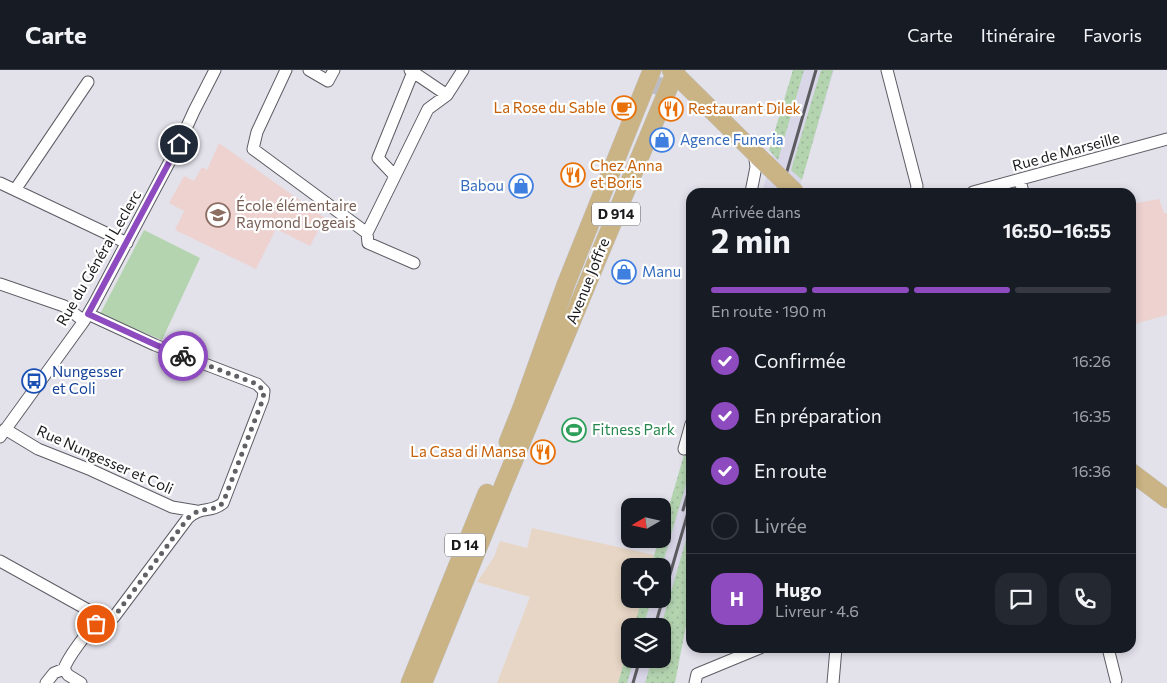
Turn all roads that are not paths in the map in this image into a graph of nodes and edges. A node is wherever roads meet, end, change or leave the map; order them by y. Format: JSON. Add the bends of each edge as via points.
{"nodes":[{"id":1,"x":215,"y":70,"type":"edge"},
{"id":2,"x":286,"y":70,"type":"edge"},
{"id":3,"x":309,"y":70,"type":"edge"},
{"id":4,"x":334,"y":70,"type":"edge"},
{"id":5,"x":463,"y":70,"type":"edge"},
{"id":6,"x":652,"y":70,"type":"edge"},
{"id":7,"x":887,"y":70,"type":"edge"},
{"id":8,"x":412,"y":71,"type":"edge"},
{"id":9,"x":674,"y":71,"type":"edge"},
{"id":10,"x":88,"y":82,"type":"dead end"},
{"id":11,"x":447,"y":96,"type":"junction"},
{"id":12,"x":1167,"y":139,"type":"edge"},
{"id":13,"x":756,"y":154,"type":"junction"},
{"id":14,"x":395,"y":176,"type":"junction"},
{"id":15,"x":1020,"y":180,"type":"junction"},
{"id":16,"x":0,"y":183,"type":"edge"},
{"id":17,"x":752,"y":188,"type":"edge"},
{"id":18,"x":790,"y":188,"type":"edge"},
{"id":19,"x":917,"y":188,"type":"edge"},
{"id":20,"x":989,"y":188,"type":"edge"},
{"id":21,"x":1022,"y":188,"type":"edge"},
{"id":22,"x":15,"y":190,"type":"junction"},
{"id":23,"x":614,"y":210,"type":"junction"},
{"id":24,"x":366,"y":232,"type":"junction"},
{"id":25,"x":127,"y":243,"type":"junction"},
{"id":26,"x":414,"y":263,"type":"dead end"},
{"id":27,"x":0,"y":284,"type":"edge"},
{"id":28,"x":86,"y":318,"type":"junction"},
{"id":29,"x":551,"y":351,"type":"junction"},
{"id":30,"x":527,"y":412,"type":"junction"},
{"id":31,"x":3,"y":433,"type":"edge"},
{"id":32,"x":686,"y":442,"type":"edge"},
{"id":33,"x":684,"y":449,"type":"dead end"},
{"id":34,"x":1136,"y":476,"type":"edge"},
{"id":35,"x":1167,"y":499,"type":"edge"},
{"id":36,"x":196,"y":511,"type":"junction"},
{"id":37,"x":0,"y":561,"type":"edge"},
{"id":38,"x":108,"y":621,"type":"junction"},
{"id":39,"x":748,"y":653,"type":"edge"},
{"id":40,"x":836,"y":653,"type":"edge"},
{"id":41,"x":1109,"y":653,"type":"edge"},
{"id":42,"x":64,"y":669,"type":"junction"},
{"id":43,"x":1116,"y":680,"type":"dead end"},
{"id":44,"x":46,"y":683,"type":"edge"},
{"id":45,"x":81,"y":683,"type":"edge"},
{"id":46,"x":410,"y":683,"type":"edge"},
{"id":47,"x":423,"y":683,"type":"edge"},
{"id":48,"x":695,"y":683,"type":"edge"},
{"id":49,"x":833,"y":683,"type":"edge"}],
"edges":[{"from":1,"to":25,"type":"street","name":"Rue du Général Leclerc"},
{"from":2,"to":24,"type":"street","via":[[257,132],[254,150]]},
{"from":3,"to":4,"type":"street","via":[[328,81]]},
{"from":5,"to":11,"type":"street"},
{"from":6,"to":29,"type":"main road","name":"Avenue Joffre","number":"D 914","via":[[566,284]]},
{"from":7,"to":19,"type":"street"},
{"from":8,"to":11,"type":"street"},
{"from":8,"to":14,"type":"street","via":[[378,158]]},
{"from":9,"to":13,"type":"main road"},
{"from":9,"to":23,"type":"main road","name":"Avenue Joffre","number":"D 914"},
{"from":10,"to":22,"type":"street"},
{"from":11,"to":14,"type":"street","via":[[428,109]]},
{"from":12,"to":15,"type":"street","name":"Rue de Marseille"},
{"from":13,"to":17,"type":"street"},
{"from":13,"to":18,"type":"main road","bridge":true},
{"from":14,"to":24,"type":"street"},
{"from":15,"to":20,"type":"street","name":"Rue de Marseille"},
{"from":15,"to":21,"type":"street"},
{"from":16,"to":22,"type":"street"},
{"from":22,"to":25,"type":"street"},
{"from":23,"to":29,"type":"main road","name":"Avenue Joffre","number":"D 914"},
{"from":23,"to":29,"type":"main road","name":"Avenue Joffre","number":"D 914","via":[[652,93],[569,295]]},
{"from":24,"to":26,"type":"street","via":[[368,243]]},
{"from":25,"to":28,"type":"street","name":"Rue du Général Leclerc"},
{"from":27,"to":28,"type":"street","via":[[64,306]]},
{"from":28,"to":31,"type":"street","name":"Rue du Général Leclerc"},
{"from":28,"to":36,"type":"street","via":[[257,384],[264,391],[223,503],[217,508]]},
{"from":29,"to":30,"type":"main road","name":"Avenue Joffre","number":"D 914"},
{"from":30,"to":46,"type":"main road","number":"D 14"},
{"from":30,"to":47,"type":"main road"},
{"from":31,"to":36,"type":"street","name":"Rue Nungesser et Coli","via":[[172,506]]},
{"from":32,"to":33,"type":"street"},
{"from":34,"to":35,"type":"main road"},
{"from":36,"to":38,"type":"street"},
{"from":37,"to":38,"type":"street"},
{"from":38,"to":42,"type":"street","via":[[96,624],[66,660]]},
{"from":39,"to":48,"type":"street","via":[[697,674]]},
{"from":40,"to":49,"type":"street"},
{"from":41,"to":43,"type":"street"},
{"from":42,"to":44,"type":"street","via":[[54,673]]},
{"from":42,"to":45,"type":"street"}]}
